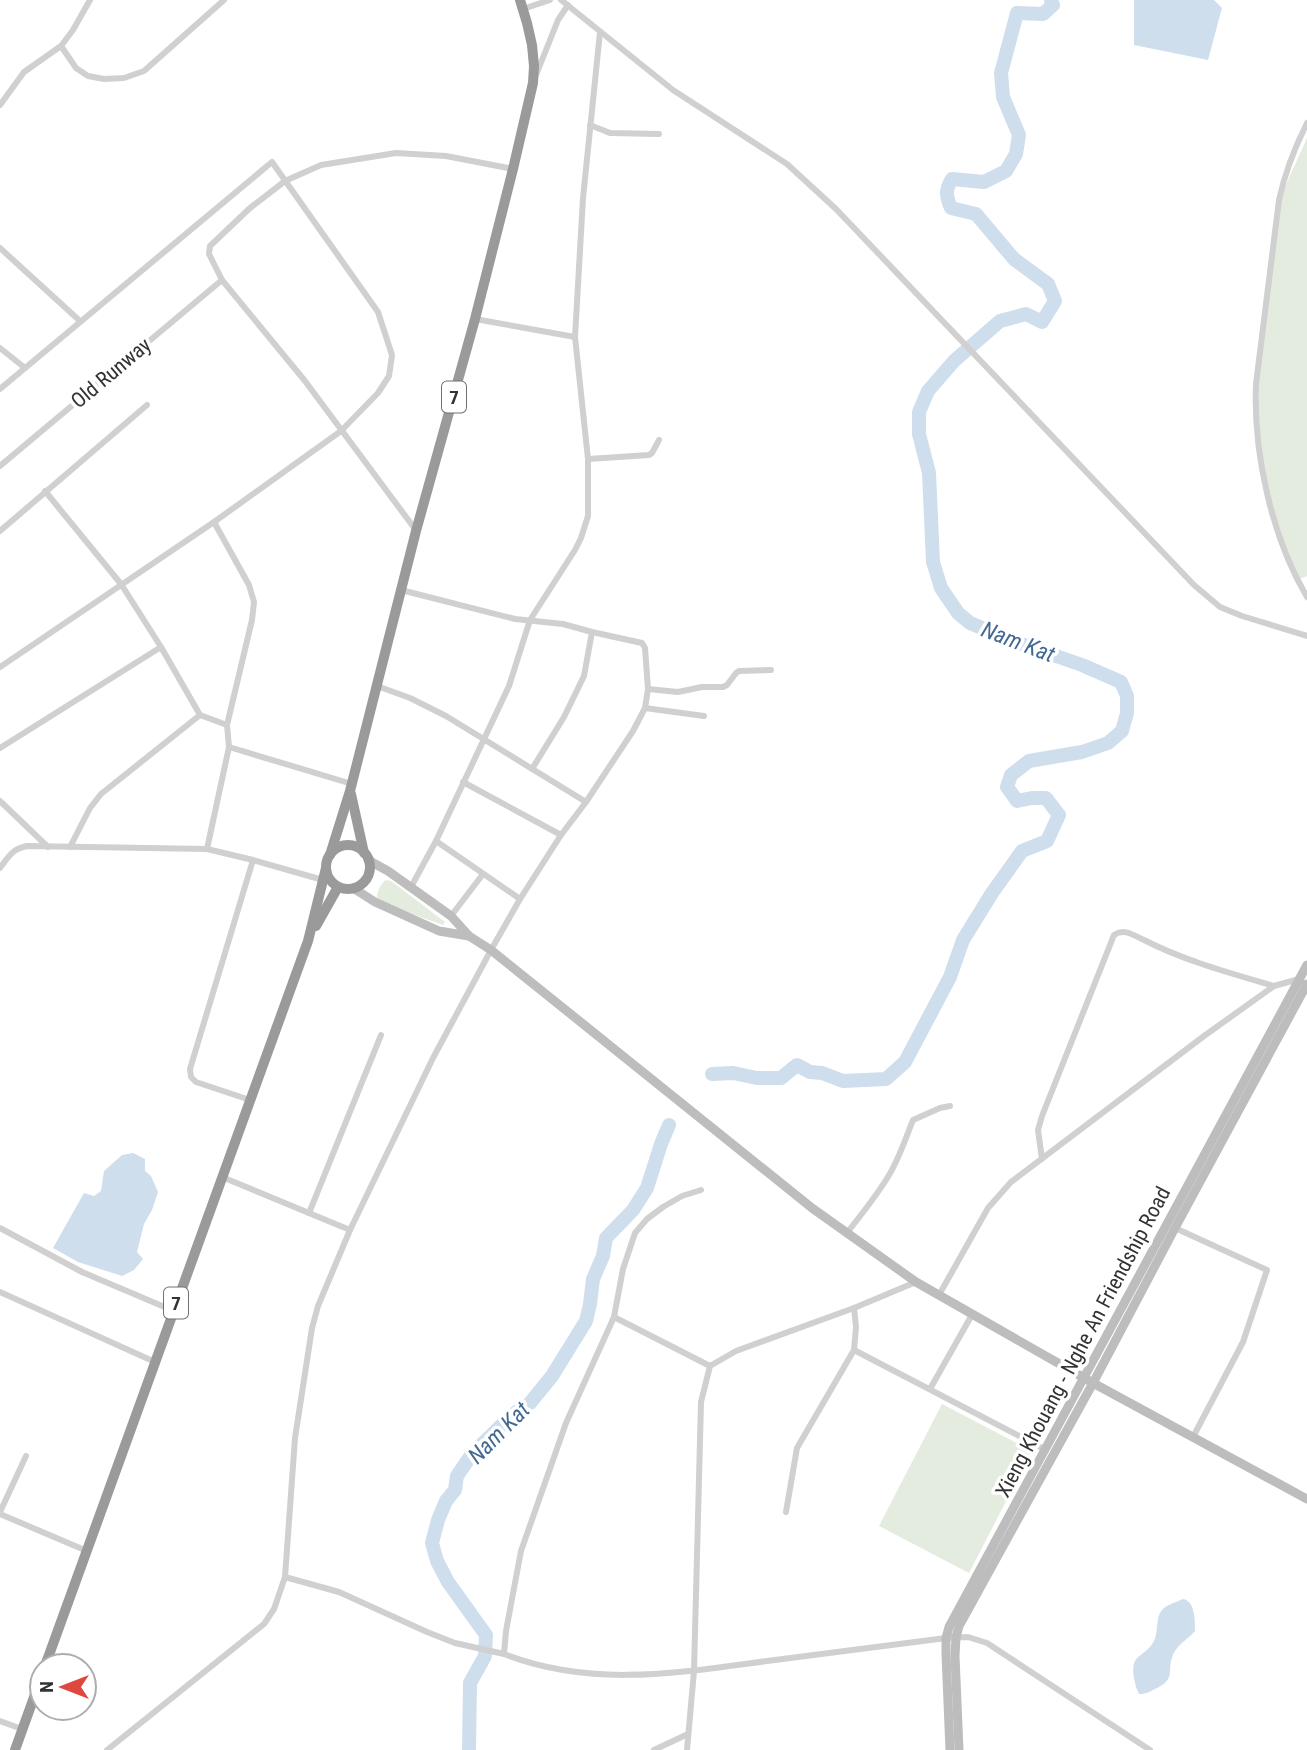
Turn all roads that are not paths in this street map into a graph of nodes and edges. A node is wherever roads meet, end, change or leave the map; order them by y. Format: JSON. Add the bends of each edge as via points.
{"nodes":[{"id":1,"x":90,"y":0,"type":"edge"},
{"id":2,"x":223,"y":0,"type":"edge"},
{"id":3,"x":550,"y":0,"type":"edge"},
{"id":4,"x":561,"y":0,"type":"edge"},
{"id":5,"x":521,"y":5,"type":"edge"},
{"id":6,"x":568,"y":5,"type":"junction"},
{"id":7,"x":600,"y":32,"type":"junction"},
{"id":8,"x":61,"y":46,"type":"junction"},
{"id":9,"x":533,"y":83,"type":"junction"},
{"id":10,"x":0,"y":105,"type":"edge"},
{"id":11,"x":1307,"y":123,"type":"edge"},
{"id":12,"x":590,"y":125,"type":"junction"},
{"id":13,"x":659,"y":134,"type":"dead end"},
{"id":14,"x":513,"y":169,"type":"junction"},
{"id":15,"x":285,"y":181,"type":"junction"},
{"id":16,"x":0,"y":248,"type":"edge"},
{"id":17,"x":222,"y":280,"type":"junction"},
{"id":18,"x":475,"y":319,"type":"junction"},
{"id":19,"x":80,"y":321,"type":"junction"},
{"id":20,"x":575,"y":337,"type":"junction"},
{"id":21,"x":0,"y":348,"type":"edge"},
{"id":22,"x":25,"y":368,"type":"junction"},
{"id":23,"x":0,"y":389,"type":"edge"},
{"id":24,"x":147,"y":405,"type":"dead end"},
{"id":25,"x":341,"y":431,"type":"junction"},
{"id":26,"x":659,"y":440,"type":"dead end"},
{"id":27,"x":588,"y":459,"type":"junction"},
{"id":28,"x":0,"y":466,"type":"edge"},
{"id":29,"x":45,"y":491,"type":"junction"},
{"id":30,"x":214,"y":522,"type":"junction"},
{"id":31,"x":0,"y":531,"type":"edge"},
{"id":32,"x":416,"y":531,"type":"junction"},
{"id":33,"x":121,"y":583,"type":"junction"},
{"id":34,"x":401,"y":590,"type":"junction"},
{"id":35,"x":1307,"y":597,"type":"edge"},
{"id":36,"x":530,"y":620,"type":"junction"},
{"id":37,"x":592,"y":632,"type":"junction"},
{"id":38,"x":1307,"y":636,"type":"edge"},
{"id":39,"x":161,"y":647,"type":"junction"},
{"id":40,"x":0,"y":667,"type":"edge"},
{"id":41,"x":771,"y":670,"type":"dead end"},
{"id":42,"x":377,"y":686,"type":"junction"},
{"id":43,"x":648,"y":689,"type":"junction"},
{"id":44,"x":645,"y":708,"type":"junction"},
{"id":45,"x":200,"y":715,"type":"junction"},
{"id":46,"x":704,"y":716,"type":"dead end"},
{"id":47,"x":227,"y":725,"type":"junction"},
{"id":48,"x":483,"y":741,"type":"junction"},
{"id":49,"x":229,"y":747,"type":"junction"},
{"id":50,"x":0,"y":748,"type":"edge"},
{"id":51,"x":532,"y":769,"type":"junction"},
{"id":52,"x":463,"y":782,"type":"junction"},
{"id":53,"x":351,"y":787,"type":"junction"},
{"id":54,"x":0,"y":800,"type":"edge"},
{"id":55,"x":586,"y":802,"type":"junction"},
{"id":56,"x":561,"y":835,"type":"junction"},
{"id":57,"x":436,"y":841,"type":"junction"},
{"id":58,"x":48,"y":847,"type":"junction"},
{"id":59,"x":70,"y":848,"type":"junction"},
{"id":60,"x":207,"y":849,"type":"junction"},
{"id":61,"x":330,"y":855,"type":"junction"},
{"id":62,"x":366,"y":856,"type":"junction"},
{"id":63,"x":253,"y":860,"type":"junction"},
{"id":64,"x":0,"y":868,"type":"edge"},
{"id":65,"x":327,"y":868,"type":"junction"},
{"id":66,"x":483,"y":874,"type":"junction"},
{"id":67,"x":323,"y":880,"type":"junction"},
{"id":68,"x":338,"y":887,"type":"junction"},
{"id":69,"x":411,"y":887,"type":"junction"},
{"id":70,"x":354,"y":888,"type":"junction"},
{"id":71,"x":520,"y":899,"type":"junction"},
{"id":72,"x":451,"y":916,"type":"junction"},
{"id":73,"x":469,"y":936,"type":"junction"},
{"id":74,"x":308,"y":941,"type":"junction"},
{"id":75,"x":491,"y":950,"type":"junction"},
{"id":76,"x":1307,"y":965,"type":"edge"},
{"id":77,"x":1305,"y":984,"type":"edge"},
{"id":78,"x":1274,"y":986,"type":"junction"},
{"id":79,"x":381,"y":1035,"type":"dead end"},
{"id":80,"x":250,"y":1100,"type":"junction"},
{"id":81,"x":950,"y":1106,"type":"dead end"},
{"id":82,"x":1042,"y":1159,"type":"junction"},
{"id":83,"x":222,"y":1177,"type":"junction"},
{"id":84,"x":701,"y":1190,"type":"dead end"},
{"id":85,"x":309,"y":1213,"type":"junction"},
{"id":86,"x":0,"y":1228,"type":"edge"},
{"id":87,"x":1175,"y":1228,"type":"junction"},
{"id":88,"x":350,"y":1230,"type":"junction"},
{"id":89,"x":846,"y":1233,"type":"junction"},
{"id":90,"x":916,"y":1282,"type":"junction"},
{"id":91,"x":0,"y":1292,"type":"edge"},
{"id":92,"x":939,"y":1295,"type":"junction"},
{"id":93,"x":854,"y":1308,"type":"junction"},
{"id":94,"x":174,"y":1311,"type":"junction"},
{"id":95,"x":973,"y":1313,"type":"junction"},
{"id":96,"x":614,"y":1317,"type":"junction"},
{"id":97,"x":854,"y":1350,"type":"junction"},
{"id":98,"x":155,"y":1362,"type":"junction"},
{"id":99,"x":710,"y":1366,"type":"junction"},
{"id":100,"x":1084,"y":1378,"type":"junction"},
{"id":101,"x":1093,"y":1383,"type":"junction"},
{"id":102,"x":930,"y":1389,"type":"junction"},
{"id":103,"x":1192,"y":1437,"type":"junction"},
{"id":104,"x":1045,"y":1450,"type":"junction"},
{"id":105,"x":26,"y":1456,"type":"dead end"},
{"id":106,"x":1307,"y":1499,"type":"edge"},
{"id":107,"x":786,"y":1511,"type":"dead end"},
{"id":108,"x":0,"y":1513,"type":"edge"},
{"id":109,"x":87,"y":1551,"type":"junction"},
{"id":110,"x":285,"y":1577,"type":"junction"},
{"id":111,"x":951,"y":1638,"type":"junction"},
{"id":112,"x":50,"y":1652,"type":"edge"},
{"id":113,"x":504,"y":1654,"type":"junction"},
{"id":114,"x":694,"y":1671,"type":"junction"},
{"id":115,"x":28,"y":1713,"type":"edge"},
{"id":116,"x":0,"y":1721,"type":"edge"},
{"id":117,"x":22,"y":1729,"type":"junction"},
{"id":118,"x":688,"y":1734,"type":"junction"},
{"id":119,"x":15,"y":1750,"type":"edge"},
{"id":120,"x":107,"y":1750,"type":"edge"},
{"id":121,"x":654,"y":1750,"type":"edge"},
{"id":122,"x":687,"y":1750,"type":"edge"},
{"id":123,"x":950,"y":1750,"type":"edge"},
{"id":124,"x":958,"y":1750,"type":"edge"},
{"id":125,"x":1150,"y":1750,"type":"edge"}],
"edges":[{"from":1,"to":8,"type":"street"},
{"from":2,"to":8,"type":"street","via":[[144,71],[124,78],[88,76],[76,68]]},
{"from":3,"to":5,"type":"street"},
{"from":4,"to":6,"type":"street"},
{"from":5,"to":9,"type":"highway","number":"7","via":[[532,45]]},
{"from":6,"to":7,"type":"street"},
{"from":6,"to":9,"type":"street"},
{"from":7,"to":12,"type":"street"},
{"from":7,"to":38,"type":"street","via":[[673,90],[787,164],[836,209],[1194,585],[1220,607]]},
{"from":8,"to":10,"type":"street","via":[[24,72]]},
{"from":9,"to":14,"type":"highway","number":"7"},
{"from":11,"to":35,"type":"street","via":[[1294,148],[1279,200],[1254,410],[1268,498]]},
{"from":12,"to":13,"type":"street","via":[[610,133]]},
{"from":12,"to":20,"type":"street"},
{"from":14,"to":15,"type":"street","via":[[446,156],[396,153],[321,165]]},
{"from":14,"to":18,"type":"highway","number":"7"},
{"from":15,"to":17,"type":"street","via":[[210,246],[209,254]]},
{"from":15,"to":19,"type":"street","via":[[272,162]]},
{"from":15,"to":25,"type":"street","via":[[378,312],[393,355],[389,376],[378,393]]},
{"from":16,"to":19,"type":"street"},
{"from":17,"to":25,"type":"street"},
{"from":17,"to":28,"type":"street","name":"Old Runway"},
{"from":18,"to":20,"type":"street"},
{"from":18,"to":32,"type":"highway","number":"7"},
{"from":19,"to":22,"type":"street"},
{"from":20,"to":27,"type":"street"},
{"from":21,"to":22,"type":"street"},
{"from":22,"to":23,"type":"street"},
{"from":24,"to":29,"type":"street"},
{"from":25,"to":30,"type":"street"},
{"from":25,"to":32,"type":"street"},
{"from":26,"to":27,"type":"street","via":[[649,455]]},
{"from":27,"to":36,"type":"street","via":[[588,516],[581,538]]},
{"from":29,"to":31,"type":"street"},
{"from":29,"to":33,"type":"street"},
{"from":30,"to":33,"type":"street"},
{"from":30,"to":47,"type":"street","via":[[254,601]]},
{"from":32,"to":34,"type":"highway","number":"7"},
{"from":33,"to":39,"type":"street"},
{"from":33,"to":40,"type":"street"},
{"from":34,"to":36,"type":"street"},
{"from":34,"to":42,"type":"highway","number":"7"},
{"from":36,"to":37,"type":"street"},
{"from":36,"to":48,"type":"street","via":[[509,687]]},
{"from":37,"to":43,"type":"street","via":[[642,643]]},
{"from":37,"to":51,"type":"street","via":[[584,676]]},
{"from":39,"to":45,"type":"street"},
{"from":39,"to":50,"type":"street"},
{"from":41,"to":43,"type":"street","via":[[739,671],[723,687],[678,692]]},
{"from":42,"to":48,"type":"street","via":[[446,716]]},
{"from":42,"to":53,"type":"highway","number":"7"},
{"from":43,"to":44,"type":"street"},
{"from":44,"to":46,"type":"street"},
{"from":44,"to":55,"type":"street"},
{"from":45,"to":47,"type":"street"},
{"from":45,"to":59,"type":"street","via":[[101,794]]},
{"from":47,"to":49,"type":"street"},
{"from":48,"to":51,"type":"street"},
{"from":48,"to":52,"type":"street"},
{"from":49,"to":53,"type":"street"},
{"from":49,"to":60,"type":"street"},
{"from":51,"to":55,"type":"street"},
{"from":52,"to":56,"type":"street"},
{"from":52,"to":57,"type":"street"},
{"from":53,"to":61,"type":"highway","number":"7"},
{"from":53,"to":62,"type":"highway","number":"7"},
{"from":54,"to":58,"type":"street"},
{"from":55,"to":56,"type":"street"},
{"from":56,"to":71,"type":"street"},
{"from":57,"to":66,"type":"street"},
{"from":57,"to":69,"type":"street"},
{"from":58,"to":59,"type":"street"},
{"from":58,"to":64,"type":"street","via":[[18,848]]},
{"from":59,"to":60,"type":"street"},
{"from":60,"to":63,"type":"street"},
{"from":61,"to":62,"type":"highway","via":[[355,846]]},
{"from":61,"to":65,"type":"highway","number":"7"},
{"from":62,"to":69,"type":"street"},
{"from":62,"to":70,"type":"highway","via":[[366,880]]},
{"from":63,"to":67,"type":"street"},
{"from":63,"to":80,"type":"street","via":[[190,1069],[197,1082]]},
{"from":65,"to":67,"type":"highway","number":"7"},
{"from":65,"to":68,"type":"highway"},
{"from":66,"to":71,"type":"street"},
{"from":66,"to":72,"type":"street"},
{"from":67,"to":74,"type":"highway","number":"7"},
{"from":68,"to":70,"type":"highway"},
{"from":68,"to":74,"type":"highway","number":"7"},
{"from":69,"to":72,"type":"street"},
{"from":70,"to":73,"type":"street","via":[[439,931]]},
{"from":71,"to":75,"type":"street"},
{"from":72,"to":73,"type":"street"},
{"from":73,"to":75,"type":"street"},
{"from":74,"to":80,"type":"highway","number":"7"},
{"from":75,"to":88,"type":"street"},
{"from":75,"to":89,"type":"street"},
{"from":76,"to":77,"type":"street","name":"Xieng Khouang - Nghe An Friendship Road"},
{"from":77,"to":78,"type":"street"},
{"from":77,"to":87,"type":"street","name":"Xieng Khouang - Nghe An Friendship Road"},
{"from":77,"to":100,"type":"street","name":"Xieng Khouang - Nghe An Friendship Road"},
{"from":78,"to":82,"type":"street"},
{"from":78,"to":82,"type":"street","via":[[1213,968],[1125,931],[1114,935],[1042,1116],[1038,1130]]},
{"from":79,"to":85,"type":"street"},
{"from":80,"to":83,"type":"highway","number":"7"},
{"from":81,"to":89,"type":"street","via":[[913,1120],[887,1179]]},
{"from":82,"to":92,"type":"street","via":[[1011,1182],[988,1208]]},
{"from":83,"to":85,"type":"street"},
{"from":83,"to":94,"type":"highway","number":"7"},
{"from":84,"to":96,"type":"street","via":[[663,1207],[635,1233]]},
{"from":85,"to":88,"type":"street"},
{"from":86,"to":94,"type":"street","via":[[82,1272]]},
{"from":87,"to":101,"type":"street","name":"Xieng Khouang - Nghe An Friendship Road"},
{"from":87,"to":103,"type":"street","via":[[1268,1270],[1243,1342]]},
{"from":88,"to":110,"type":"street","via":[[312,1328],[295,1438]]},
{"from":89,"to":90,"type":"street"},
{"from":90,"to":92,"type":"street"},
{"from":90,"to":93,"type":"street"},
{"from":91,"to":98,"type":"street"},
{"from":92,"to":95,"type":"street"},
{"from":93,"to":97,"type":"street"},
{"from":93,"to":99,"type":"street","via":[[736,1351]]},
{"from":94,"to":98,"type":"highway","number":"7"},
{"from":95,"to":100,"type":"street"},
{"from":95,"to":102,"type":"street"},
{"from":96,"to":99,"type":"street"},
{"from":96,"to":113,"type":"street","via":[[566,1423],[521,1551]]},
{"from":97,"to":102,"type":"street"},
{"from":97,"to":107,"type":"street","via":[[797,1448]]},
{"from":98,"to":109,"type":"highway","number":"7"},
{"from":99,"to":114,"type":"street","via":[[701,1402]]},
{"from":100,"to":101,"type":"street"},
{"from":100,"to":104,"type":"street","name":"Xieng Khouang - Nghe An Friendship Road"},
{"from":101,"to":103,"type":"street"},
{"from":101,"to":111,"type":"street","name":"Xieng Khouang - Nghe An Friendship Road"},
{"from":102,"to":104,"type":"street"},
{"from":103,"to":106,"type":"street"},
{"from":104,"to":111,"type":"street","name":"Xieng Khouang - Nghe An Friendship Road","via":[[953,1620]]},
{"from":105,"to":108,"type":"street"},
{"from":108,"to":109,"type":"street"},
{"from":109,"to":112,"type":"highway","number":"7"},
{"from":110,"to":113,"type":"street","via":[[339,1592],[455,1643]]},
{"from":110,"to":120,"type":"street","via":[[264,1624]]},
{"from":111,"to":114,"type":"street"},
{"from":111,"to":123,"type":"street","name":"Xieng Khouang - Nghe An Friendship Road"},
{"from":111,"to":124,"type":"street","name":"Xieng Khouang - Nghe An Friendship Road"},
{"from":111,"to":125,"type":"street","via":[[987,1643]]},
{"from":113,"to":114,"type":"street","via":[[583,1674]]},
{"from":114,"to":118,"type":"street"},
{"from":115,"to":117,"type":"highway"},
{"from":116,"to":117,"type":"street"},
{"from":117,"to":119,"type":"highway"},
{"from":118,"to":121,"type":"street"},
{"from":118,"to":122,"type":"street"}]}
